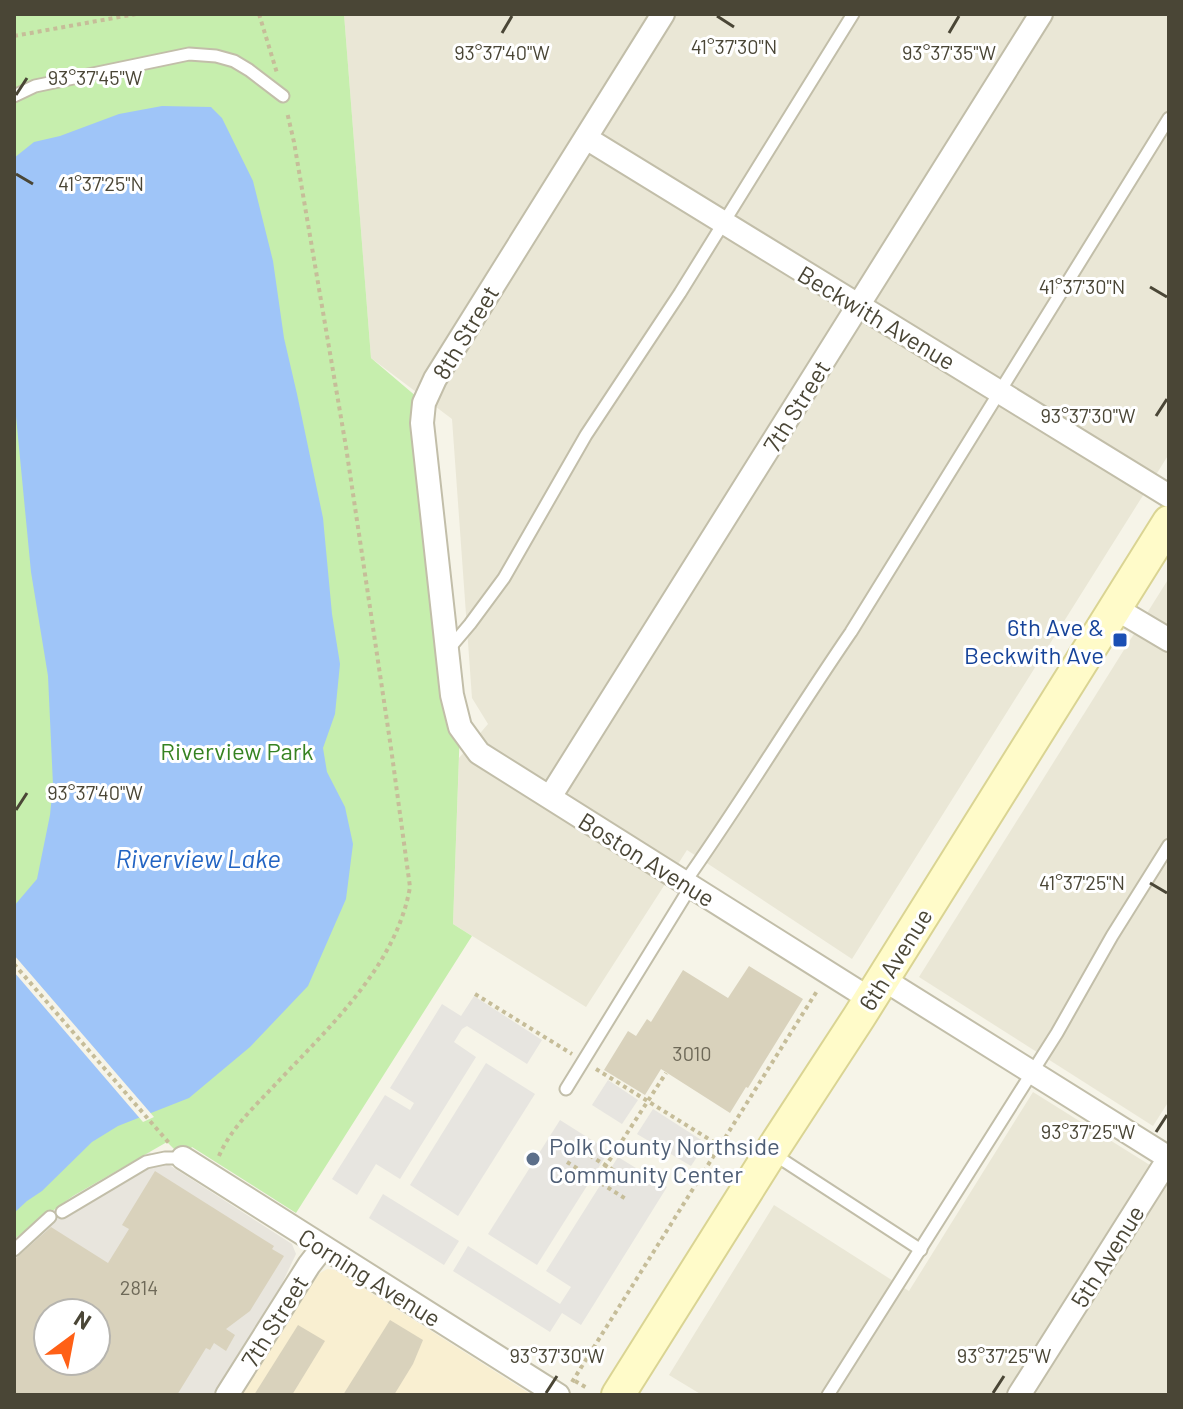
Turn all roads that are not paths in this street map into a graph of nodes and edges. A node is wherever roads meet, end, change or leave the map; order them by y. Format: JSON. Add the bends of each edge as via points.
{"nodes":[{"id":1,"x":663,"y":14,"type":"edge"},
{"id":2,"x":853,"y":14,"type":"edge"},
{"id":3,"x":1041,"y":14,"type":"edge"},
{"id":4,"x":14,"y":96,"type":"edge"},
{"id":5,"x":283,"y":96,"type":"road end"},
{"id":6,"x":1169,"y":118,"type":"edge"},
{"id":7,"x":586,"y":138,"type":"junction"},
{"id":8,"x":723,"y":223,"type":"junction"},
{"id":9,"x":859,"y":305,"type":"junction"},
{"id":10,"x":999,"y":392,"type":"junction"},
{"id":11,"x":1169,"y":496,"type":"edge"},
{"id":12,"x":1169,"y":522,"type":"edge"},
{"id":13,"x":1115,"y":608,"type":"junction"},
{"id":14,"x":1169,"y":640,"type":"edge"},
{"id":15,"x":447,"y":651,"type":"junction"},
{"id":16,"x":452,"y":695,"type":"joint"},
{"id":17,"x":550,"y":797,"type":"junction"},
{"id":18,"x":1169,"y":845,"type":"edge"},
{"id":19,"x":688,"y":884,"type":"junction"},
{"id":20,"x":876,"y":989,"type":"junction"},
{"id":21,"x":1032,"y":1072,"type":"junction"},
{"id":22,"x":566,"y":1089,"type":"dead end"},
{"id":23,"x":771,"y":1152,"type":"junction"},
{"id":24,"x":183,"y":1158,"type":"joint"},
{"id":25,"x":1169,"y":1158,"type":"edge"},
{"id":26,"x":62,"y":1212,"type":"dead end"},
{"id":27,"x":50,"y":1217,"type":"dead end"},
{"id":28,"x":323,"y":1247,"type":"junction"},
{"id":29,"x":14,"y":1250,"type":"edge"},
{"id":30,"x":921,"y":1250,"type":"junction"},
{"id":31,"x":227,"y":1395,"type":"edge"},
{"id":32,"x":558,"y":1395,"type":"edge"},
{"id":33,"x":618,"y":1395,"type":"edge"},
{"id":34,"x":828,"y":1395,"type":"edge"},
{"id":35,"x":1019,"y":1395,"type":"edge"}],
"edges":[{"from":1,"to":7,"type":"street","name":"8th Street"},
{"from":2,"to":8,"type":"lane"},
{"from":3,"to":9,"type":"street","name":"7th Street"},
{"from":4,"to":5,"type":"lane","via":[[35,86],[189,54],[234,61]]},
{"from":6,"to":10,"type":"lane"},
{"from":7,"to":8,"type":"street","name":"Beckwith Avenue"},
{"from":7,"to":15,"type":"street","name":"8th Street","via":[[424,403]]},
{"from":8,"to":9,"type":"street","name":"Beckwith Avenue"},
{"from":8,"to":15,"type":"lane","via":[[586,435],[504,578]]},
{"from":9,"to":10,"type":"street","name":"Beckwith Avenue"},
{"from":9,"to":17,"type":"street","name":"7th Street"},
{"from":10,"to":11,"type":"street","name":"Beckwith Avenue"},
{"from":10,"to":19,"type":"lane"},
{"from":12,"to":13,"type":"main road","name":"6th Avenue"},
{"from":13,"to":14,"type":"street"},
{"from":13,"to":20,"type":"main road","name":"6th Avenue"},
{"from":15,"to":16,"type":"street","name":"8th Street"},
{"from":16,"to":17,"type":"street","name":"Boston Avenue","via":[[460,727],[479,753]]},
{"from":17,"to":19,"type":"street","name":"Boston Avenue"},
{"from":18,"to":21,"type":"lane"},
{"from":19,"to":20,"type":"street","name":"Boston Avenue"},
{"from":19,"to":22,"type":"lane"},
{"from":20,"to":21,"type":"street","name":"Boston Avenue"},
{"from":20,"to":23,"type":"main road","name":"6th Avenue"},
{"from":21,"to":25,"type":"street","name":"Boston Avenue"},
{"from":21,"to":30,"type":"lane"},
{"from":23,"to":30,"type":"lane"},
{"from":23,"to":33,"type":"main road","name":"6th Avenue"},
{"from":24,"to":26,"type":"lane","via":[[146,1162]]},
{"from":24,"to":28,"type":"street","name":"Corning Avenue"},
{"from":25,"to":35,"type":"street","name":"5th Avenue"},
{"from":27,"to":29,"type":"lane"},
{"from":28,"to":31,"type":"street","name":"7th Street"},
{"from":28,"to":32,"type":"street","name":"Corning Avenue"},
{"from":30,"to":34,"type":"lane"}]}
